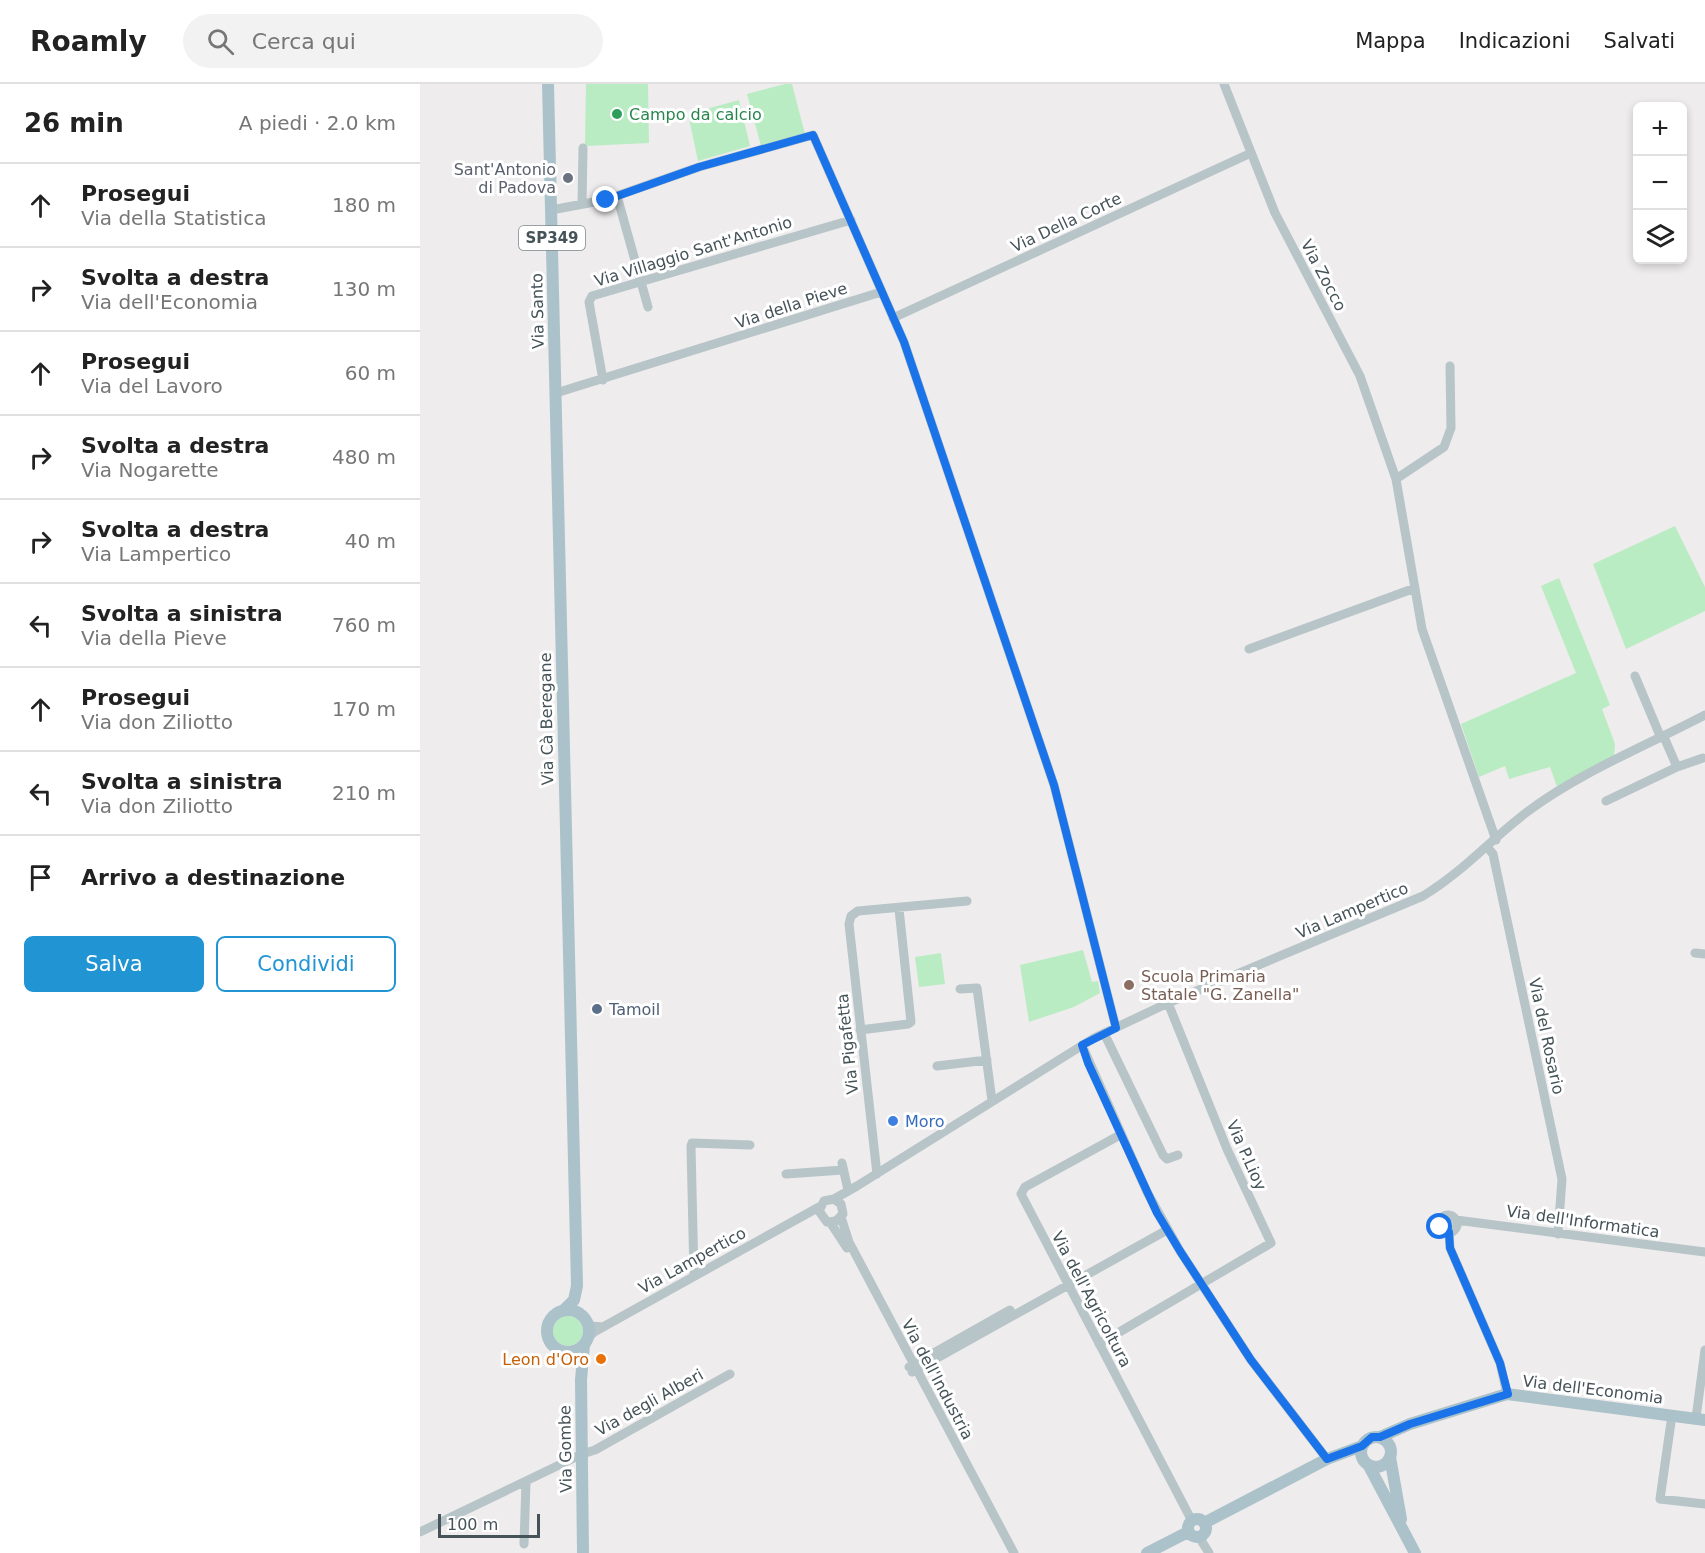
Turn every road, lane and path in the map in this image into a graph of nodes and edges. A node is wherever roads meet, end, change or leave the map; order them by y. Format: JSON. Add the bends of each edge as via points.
{"nodes":[{"id":1,"x":548,"y":84,"type":"edge"},
{"id":2,"x":1224,"y":84,"type":"edge"},
{"id":3,"x":583,"y":148,"type":"dead end"},
{"id":4,"x":1251,"y":153,"type":"junction"},
{"id":5,"x":617,"y":196,"type":"junction"},
{"id":6,"x":582,"y":204,"type":"junction"},
{"id":7,"x":551,"y":210,"type":"junction"},
{"id":8,"x":851,"y":220,"type":"junction"},
{"id":9,"x":640,"y":282,"type":"junction"},
{"id":10,"x":881,"y":292,"type":"junction"},
{"id":11,"x":648,"y":306,"type":"dead end"},
{"id":12,"x":893,"y":318,"type":"junction"},
{"id":13,"x":1450,"y":366,"type":"dead end"},
{"id":14,"x":603,"y":380,"type":"junction"},
{"id":15,"x":556,"y":393,"type":"junction"},
{"id":16,"x":1396,"y":479,"type":"junction"},
{"id":17,"x":1415,"y":588,"type":"junction"},
{"id":18,"x":1249,"y":649,"type":"dead end"},
{"id":19,"x":1635,"y":676,"type":"dead end"},
{"id":20,"x":1705,"y":715,"type":"edge"},
{"id":21,"x":1663,"y":737,"type":"junction"},
{"id":22,"x":1703,"y":758,"type":"dead end"},
{"id":23,"x":1677,"y":766,"type":"junction"},
{"id":24,"x":1606,"y":801,"type":"dead end"},
{"id":25,"x":1496,"y":840,"type":"junction"},
{"id":26,"x":1487,"y":847,"type":"junction"},
{"id":27,"x":967,"y":901,"type":"dead end"},
{"id":28,"x":899,"y":909,"type":"junction"},
{"id":29,"x":960,"y":988,"type":"dead end"},
{"id":30,"x":1168,"y":1002,"type":"junction"},
{"id":31,"x":1116,"y":1028,"type":"junction"},
{"id":32,"x":860,"y":1030,"type":"junction"},
{"id":33,"x":1104,"y":1033,"type":"junction"},
{"id":34,"x":1082,"y":1045,"type":"junction"},
{"id":35,"x":987,"y":1060,"type":"junction"},
{"id":36,"x":937,"y":1066,"type":"dead end"},
{"id":37,"x":992,"y":1101,"type":"junction"},
{"id":38,"x":1120,"y":1135,"type":"junction"},
{"id":39,"x":750,"y":1145,"type":"dead end"},
{"id":40,"x":1178,"y":1155,"type":"dead end"},
{"id":41,"x":786,"y":1174,"type":"dead end"},
{"id":42,"x":877,"y":1174,"type":"junction"},
{"id":43,"x":853,"y":1188,"type":"junction"},
{"id":44,"x":834,"y":1199,"type":"junction"},
{"id":45,"x":819,"y":1207,"type":"junction"},
{"id":46,"x":842,"y":1213,"type":"junction"},
{"id":47,"x":795,"y":1219,"type":"junction"},
{"id":48,"x":826,"y":1220,"type":"junction"},
{"id":49,"x":1456,"y":1220,"type":"junction"},
{"id":50,"x":1167,"y":1230,"type":"junction"},
{"id":51,"x":1449,"y":1232,"type":"junction"},
{"id":52,"x":1558,"y":1234,"type":"junction"},
{"id":53,"x":1705,"y":1252,"type":"edge"},
{"id":54,"x":694,"y":1276,"type":"junction"},
{"id":55,"x":1066,"y":1282,"type":"junction"},
{"id":56,"x":1201,"y":1285,"type":"junction"},
{"id":57,"x":578,"y":1286,"type":"junction"},
{"id":58,"x":563,"y":1311,"type":"junction"},
{"id":59,"x":585,"y":1319,"type":"junction"},
{"id":60,"x":603,"y":1327,"type":"junction"},
{"id":61,"x":586,"y":1341,"type":"junction"},
{"id":62,"x":1099,"y":1344,"type":"junction"},
{"id":63,"x":556,"y":1348,"type":"junction"},
{"id":64,"x":1705,"y":1350,"type":"edge"},
{"id":65,"x":913,"y":1368,"type":"junction"},
{"id":66,"x":730,"y":1374,"type":"dead end"},
{"id":67,"x":581,"y":1380,"type":"junction"},
{"id":68,"x":1508,"y":1394,"type":"junction"},
{"id":69,"x":1672,"y":1415,"type":"junction"},
{"id":70,"x":1700,"y":1419,"type":"edge"},
{"id":71,"x":1410,"y":1424,"type":"junction"},
{"id":72,"x":1380,"y":1437,"type":"junction"},
{"id":73,"x":1362,"y":1446,"type":"junction"},
{"id":74,"x":582,"y":1454,"type":"junction"},
{"id":75,"x":1391,"y":1454,"type":"junction"},
{"id":76,"x":1327,"y":1459,"type":"junction"},
{"id":77,"x":1367,"y":1464,"type":"junction"},
{"id":78,"x":526,"y":1482,"type":"junction"},
{"id":79,"x":1705,"y":1504,"type":"edge"},
{"id":80,"x":1196,"y":1528,"type":"junction"},
{"id":81,"x":1403,"y":1529,"type":"junction"},
{"id":82,"x":420,"y":1531,"type":"edge"},
{"id":83,"x":524,"y":1544,"type":"dead end"},
{"id":84,"x":583,"y":1553,"type":"edge"},
{"id":85,"x":1009,"y":1553,"type":"edge"},
{"id":86,"x":1014,"y":1553,"type":"edge"},
{"id":87,"x":1147,"y":1553,"type":"edge"},
{"id":88,"x":1209,"y":1553,"type":"edge"},
{"id":89,"x":1415,"y":1553,"type":"edge"}],
"edges":[{"from":1,"to":7,"type":"main road","name":"Via Santo","number":"SP349"},
{"from":2,"to":4,"type":"street","name":"Via Zocco"},
{"from":3,"to":6,"type":"street"},
{"from":4,"to":12,"type":"street","name":"Via Della Corte"},
{"from":4,"to":16,"type":"street","name":"Via Zocco","via":[[1275,213],[1360,376]]},
{"from":5,"to":6,"type":"street"},
{"from":5,"to":8,"type":"street","via":[[699,167],[813,135]]},
{"from":5,"to":9,"type":"street"},
{"from":6,"to":7,"type":"street"},
{"from":7,"to":15,"type":"main road","name":"Via Santo","number":"SP349"},
{"from":8,"to":9,"type":"street","name":"Via Villaggio Sant'Antonio"},
{"from":8,"to":10,"type":"street"},
{"from":9,"to":11,"type":"street"},
{"from":9,"to":14,"type":"street","name":"Via Villaggio Sant'Antonio","via":[[592,296],[589,302]]},
{"from":10,"to":12,"type":"street"},
{"from":10,"to":14,"type":"street","name":"Via della Pieve"},
{"from":12,"to":31,"type":"street","via":[[1054,785]]},
{"from":13,"to":16,"type":"street","via":[[1451,428],[1444,447]]},
{"from":14,"to":15,"type":"street","name":"Via della Pieve"},
{"from":15,"to":57,"type":"main road","name":"Via Cà Beregane","number":"SP349"},
{"from":16,"to":17,"type":"street","name":"Via Zocco"},
{"from":17,"to":18,"type":"street"},
{"from":17,"to":25,"type":"street","name":"Via Zocco","via":[[1422,629]]},
{"from":19,"to":21,"type":"street"},
{"from":20,"to":21,"type":"street","name":"Via Lampertico"},
{"from":21,"to":23,"type":"street"},
{"from":21,"to":25,"type":"street","name":"Via Lampertico","via":[[1557,793],[1527,812]]},
{"from":22,"to":23,"type":"street"},
{"from":23,"to":24,"type":"street"},
{"from":25,"to":26,"type":"street","name":"Via Lampertico"},
{"from":26,"to":30,"type":"street","name":"Via Lampertico","via":[[1453,878],[1423,896]]},
{"from":26,"to":52,"type":"street","name":"Via del Rosario","via":[[1493,854],[1562,1179]]},
{"from":27,"to":28,"type":"street"},
{"from":28,"to":32,"type":"street","name":"Via Pigafetta","via":[[855,912],[849,924]]},
{"from":28,"to":32,"type":"street","via":[[911,1022]]},
{"from":29,"to":35,"type":"street","via":[[977,988]]},
{"from":30,"to":31,"type":"street","name":"Via Lampertico"},
{"from":30,"to":56,"type":"street","name":"Via P.Lioy","via":[[1227,1149],[1271,1243]]},
{"from":31,"to":33,"type":"street","name":"Via Lampertico"},
{"from":32,"to":42,"type":"street","name":"Via Pigafetta"},
{"from":33,"to":34,"type":"street","name":"Via Lampertico"},
{"from":33,"to":40,"type":"street","via":[[1163,1155],[1167,1159]]},
{"from":34,"to":37,"type":"street","name":"Via Lampertico"},
{"from":34,"to":38,"type":"street"},
{"from":35,"to":36,"type":"street"},
{"from":35,"to":37,"type":"street"},
{"from":37,"to":42,"type":"street","name":"Via Lampertico"},
{"from":38,"to":50,"type":"street"},
{"from":38,"to":55,"type":"street","name":"Via dell'Agricoltura","via":[[1025,1187],[1021,1194]]},
{"from":39,"to":54,"type":"street","via":[[692,1143]]},
{"from":41,"to":43,"type":"street","via":[[843,1167]]},
{"from":42,"to":43,"type":"street","name":"Via Lampertico"},
{"from":43,"to":44,"type":"street","name":"Via Lampertico"},
{"from":43,"to":46,"type":"street","name":"Via Lampertico"},
{"from":44,"to":45,"type":"street","name":"Via Lampertico"},
{"from":44,"to":46,"type":"street"},
{"from":45,"to":47,"type":"street","name":"Via Lampertico"},
{"from":45,"to":48,"type":"street"},
{"from":46,"to":48,"type":"street","name":"Via Lampertico"},
{"from":46,"to":65,"type":"street","name":"Via dell'Industria","via":[[849,1242]]},
{"from":47,"to":48,"type":"street","name":"Via Lampertico","via":[[815,1216]]},
{"from":47,"to":54,"type":"street","name":"Via Lampertico"},
{"from":48,"to":65,"type":"street","name":"Via dell'Industria","via":[[845,1245]]},
{"from":49,"to":51,"type":"street","via":[[1456,1228]]},
{"from":49,"to":51,"type":"street","via":[[1447,1215],[1441,1220],[1440,1227]]},
{"from":49,"to":52,"type":"street","name":"Via dell'Informatica"},
{"from":50,"to":55,"type":"street"},
{"from":50,"to":56,"type":"street"},
{"from":51,"to":68,"type":"street","via":[[1450,1248],[1500,1363]]},
{"from":52,"to":53,"type":"street","name":"Via dell'Informatica"},
{"from":54,"to":60,"type":"street","name":"Via Lampertico"},
{"from":55,"to":62,"type":"street","name":"Via dell'Agricoltura"},
{"from":55,"to":65,"type":"street"},
{"from":56,"to":62,"type":"street"},
{"from":56,"to":76,"type":"street","via":[[1251,1360]]},
{"from":57,"to":58,"type":"main road","via":[[574,1300]]},
{"from":57,"to":59,"type":"main road"},
{"from":58,"to":59,"type":"main road","via":[[574,1311]]},
{"from":58,"to":63,"type":"main road","via":[[552,1318],[548,1328],[549,1340]]},
{"from":59,"to":60,"type":"street","via":[[591,1326]]},
{"from":59,"to":61,"type":"main road"},
{"from":60,"to":61,"type":"street","name":"Via Lampertico"},
{"from":61,"to":63,"type":"main road","via":[[574,1351]]},
{"from":61,"to":67,"type":"main road","name":"Via Gombe"},
{"from":62,"to":80,"type":"street","name":"Via dell'Agricoltura"},
{"from":63,"to":67,"type":"main road","via":[[573,1361]]},
{"from":64,"to":70,"type":"street"},
{"from":65,"to":85,"type":"street","name":"Via dell'Industria"},
{"from":65,"to":86,"type":"street","name":"Via dell'Industria"},
{"from":66,"to":74,"type":"street","name":"Via degli Alberi"},
{"from":67,"to":74,"type":"main road","name":"Via Gombe"},
{"from":68,"to":69,"type":"main road","name":"Via dell'Economia"},
{"from":68,"to":71,"type":"main road","name":"Via dell'Economia"},
{"from":69,"to":70,"type":"main road","name":"Via dell'Economia"},
{"from":69,"to":79,"type":"street","via":[[1660,1499]]},
{"from":71,"to":72,"type":"main road","name":"Via dell'Economia"},
{"from":71,"to":75,"type":"main road"},
{"from":72,"to":73,"type":"main road","via":[[1368,1439]]},
{"from":72,"to":75,"type":"main road","via":[[1388,1443]]},
{"from":73,"to":76,"type":"main road"},
{"from":73,"to":77,"type":"main road","via":[[1361,1455]]},
{"from":74,"to":78,"type":"street","name":"Via degli Alberi"},
{"from":74,"to":84,"type":"main road","name":"Via Gombe"},
{"from":75,"to":77,"type":"main road","via":[[1384,1465]]},
{"from":75,"to":81,"type":"main road"},
{"from":76,"to":77,"type":"main road"},
{"from":76,"to":80,"type":"main road"},
{"from":77,"to":81,"type":"main road"},
{"from":78,"to":82,"type":"street","name":"Via degli Alberi"},
{"from":78,"to":83,"type":"street"},
{"from":80,"to":87,"type":"main road"},
{"from":80,"to":88,"type":"street","name":"Via dell'Agricoltura"},
{"from":81,"to":89,"type":"main road"}]}
